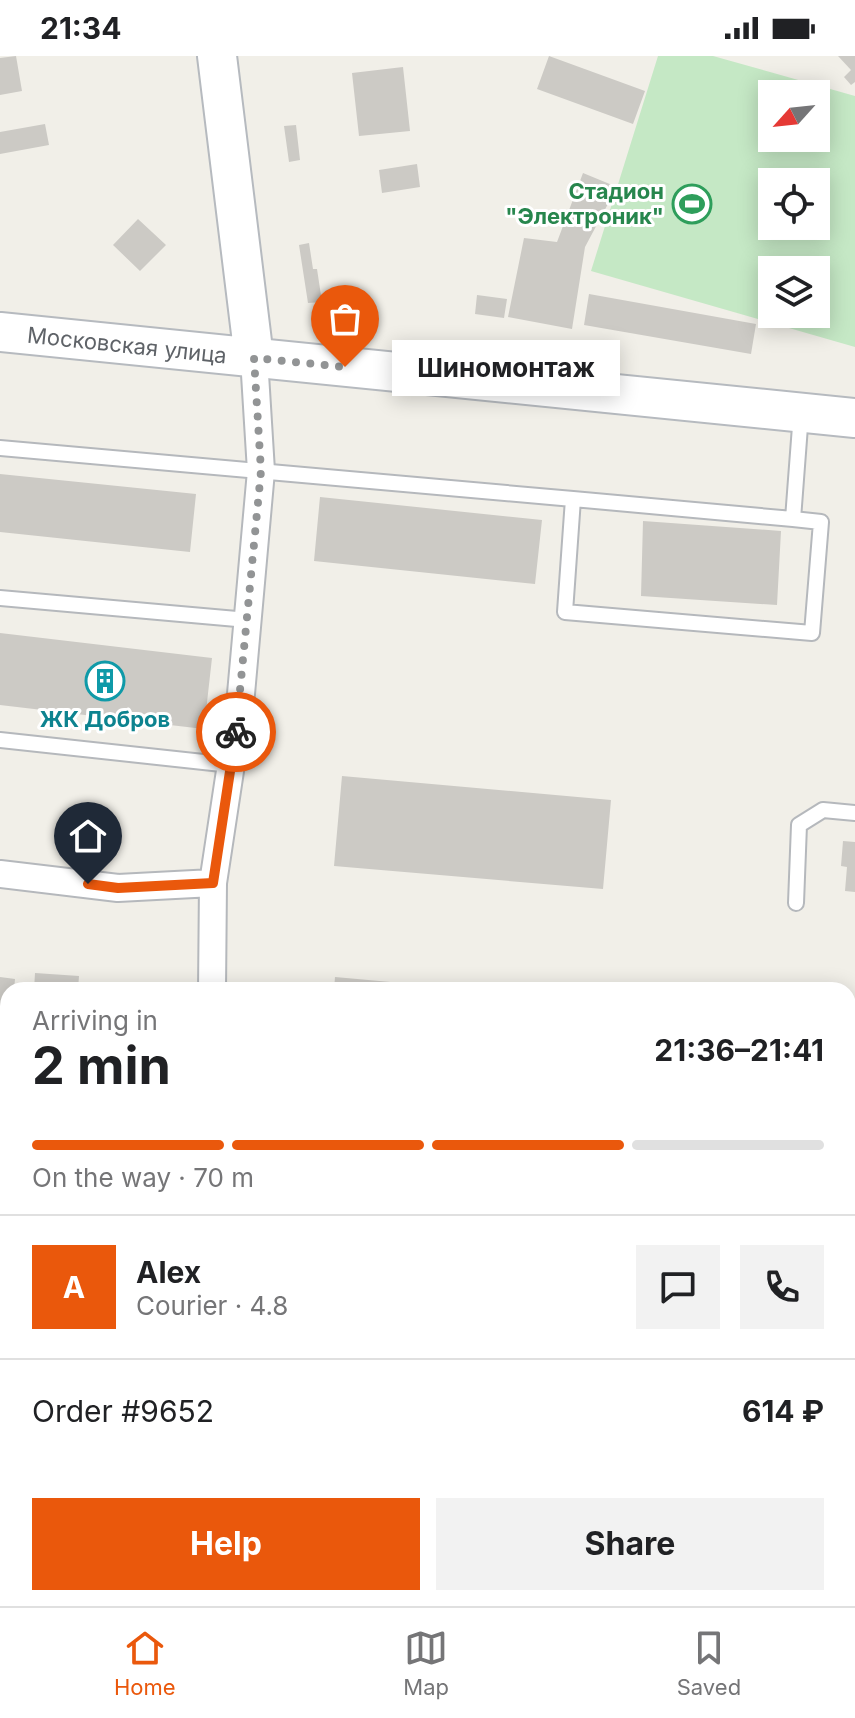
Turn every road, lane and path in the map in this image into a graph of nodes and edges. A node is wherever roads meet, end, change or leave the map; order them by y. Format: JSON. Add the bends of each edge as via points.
{"nodes":[{"id":1,"x":217,"y":56,"type":"edge"},
{"id":2,"x":0,"y":332,"type":"edge"},
{"id":3,"x":254,"y":358,"type":"junction"},
{"id":4,"x":801,"y":413,"type":"junction"},
{"id":5,"x":855,"y":418,"type":"edge"},
{"id":6,"x":0,"y":448,"type":"edge"},
{"id":7,"x":261,"y":471,"type":"junction"},
{"id":8,"x":573,"y":499,"type":"junction"},
{"id":9,"x":793,"y":519,"type":"junction"},
{"id":10,"x":0,"y":598,"type":"edge"},
{"id":11,"x":248,"y":620,"type":"junction"},
{"id":12,"x":0,"y":740,"type":"edge"},
{"id":13,"x":231,"y":765,"type":"junction"},
{"id":14,"x":855,"y":813,"type":"edge"},
{"id":15,"x":0,"y":874,"type":"edge"},
{"id":16,"x":213,"y":883,"type":"junction"},
{"id":17,"x":796,"y":903,"type":"dead end"},
{"id":18,"x":212,"y":982,"type":"edge"}],
"edges":[{"from":1,"to":3,"type":"main road"},
{"from":2,"to":3,"type":"main road","name":"Московская улица"},
{"from":3,"to":4,"type":"main road","name":"Московская улица"},
{"from":3,"to":7,"type":"street","name":"Московская улица"},
{"from":4,"to":5,"type":"main road","name":"Московская улица"},
{"from":4,"to":9,"type":"lane"},
{"from":6,"to":7,"type":"lane"},
{"from":7,"to":8,"type":"lane"},
{"from":7,"to":11,"type":"street","name":"Московская улица"},
{"from":8,"to":9,"type":"lane"},
{"from":8,"to":9,"type":"lane","via":[[565,612],[812,633],[821,522]]},
{"from":10,"to":11,"type":"lane"},
{"from":11,"to":13,"type":"street","name":"Московская улица"},
{"from":12,"to":13,"type":"lane"},
{"from":13,"to":16,"type":"street","name":"Московская улица"},
{"from":14,"to":17,"type":"lane","via":[[823,810],[799,825]]},
{"from":15,"to":16,"type":"street","via":[[118,888]]},
{"from":16,"to":18,"type":"street","name":"Московская улица"}]}
